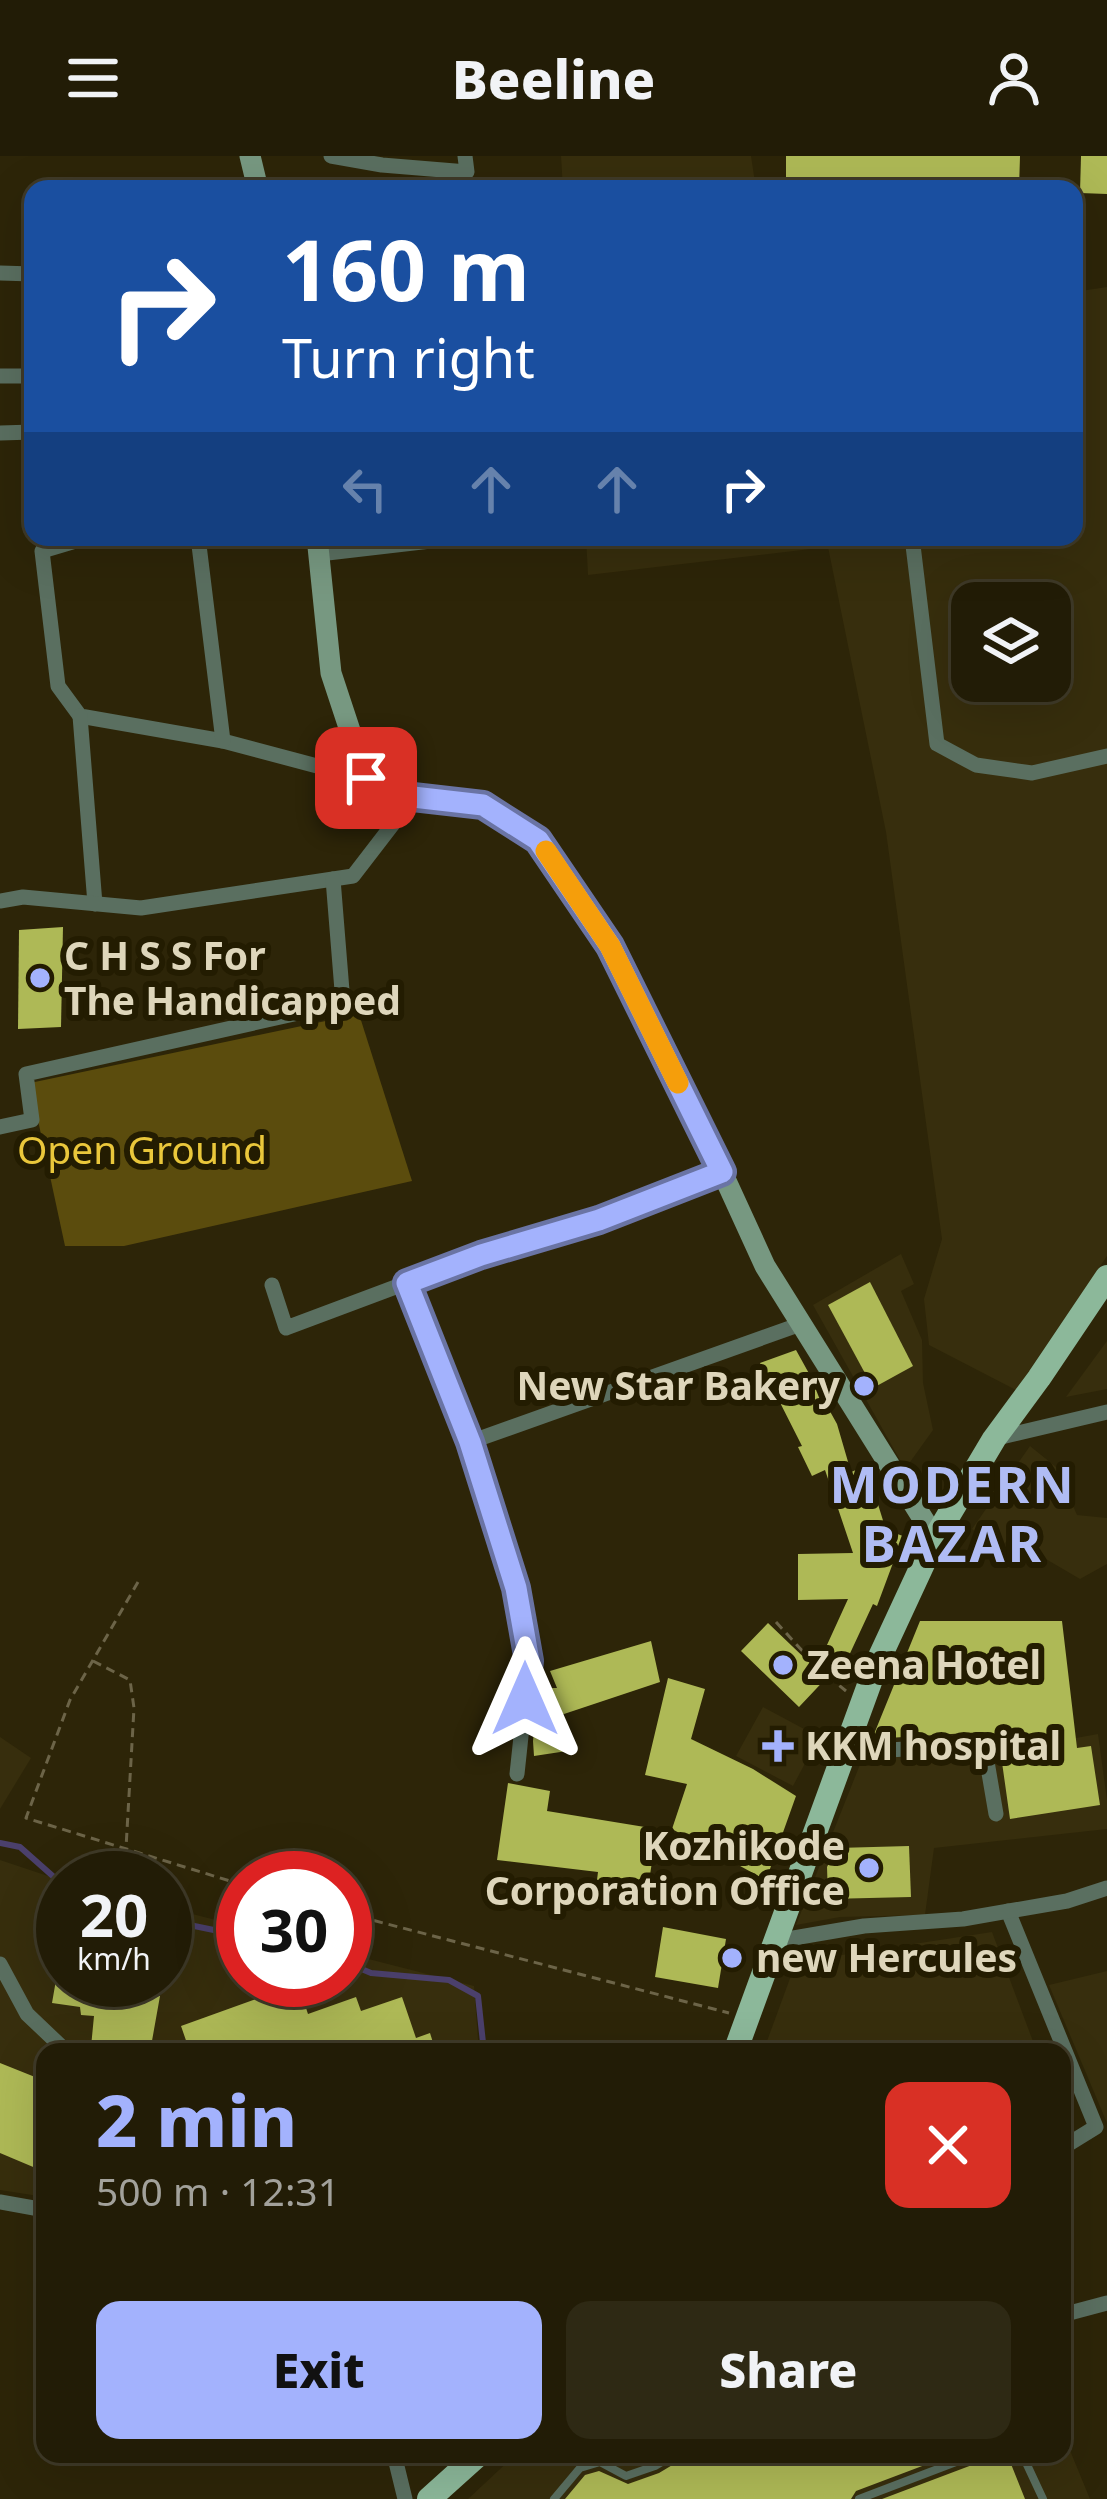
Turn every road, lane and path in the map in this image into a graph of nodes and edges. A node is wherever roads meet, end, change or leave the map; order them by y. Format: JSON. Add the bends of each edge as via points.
{"nodes":[{"id":1,"x":331,"y":156,"type":"edge"},
{"id":2,"x":465,"y":156,"type":"edge"},
{"id":3,"x":56,"y":546,"type":"edge"},
{"id":4,"x":199,"y":546,"type":"edge"},
{"id":5,"x":318,"y":546,"type":"edge"},
{"id":6,"x":913,"y":546,"type":"edge"},
{"id":7,"x":80,"y":716,"type":"junction"},
{"id":8,"x":223,"y":741,"type":"junction"},
{"id":9,"x":1107,"y":756,"type":"edge"},
{"id":10,"x":366,"y":778,"type":"junction"},
{"id":11,"x":413,"y":797,"type":"junction"},
{"id":12,"x":333,"y":879,"type":"junction"},
{"id":13,"x":0,"y":901,"type":"edge"},
{"id":14,"x":94,"y":904,"type":"junction"},
{"id":15,"x":0,"y":1127,"type":"edge"},
{"id":16,"x":722,"y":1172,"type":"junction"},
{"id":17,"x":1107,"y":1277,"type":"edge"},
{"id":18,"x":407,"y":1283,"type":"junction"},
{"id":19,"x":272,"y":1286,"type":"dead end"},
{"id":20,"x":801,"y":1324,"type":"junction"},
{"id":21,"x":1107,"y":1412,"type":"edge"},
{"id":22,"x":994,"y":1439,"type":"junction"},
{"id":23,"x":470,"y":1442,"type":"junction"},
{"id":24,"x":935,"y":1538,"type":"junction"},
{"id":25,"x":138,"y":1582,"type":"dead end"},
{"id":26,"x":776,"y":1622,"type":"dead end"},
{"id":27,"x":93,"y":1661,"type":"junction"},
{"id":28,"x":862,"y":1704,"type":"junction"},
{"id":29,"x":842,"y":1753,"type":"junction"},
{"id":30,"x":517,"y":1774,"type":"dead end"},
{"id":31,"x":996,"y":1814,"type":"dead end"},
{"id":32,"x":125,"y":1850,"type":"junction"},
{"id":33,"x":216,"y":1877,"type":"edge"},
{"id":34,"x":1107,"y":1888,"type":"edge"},
{"id":35,"x":1008,"y":1911,"type":"junction"},
{"id":36,"x":372,"y":1919,"type":"edge"},
{"id":37,"x":776,"y":1941,"type":"junction"},
{"id":38,"x":0,"y":1964,"type":"edge"},
{"id":39,"x":748,"y":2018,"type":"junction"},
{"id":40,"x":58,"y":2043,"type":"edge"},
{"id":41,"x":738,"y":2043,"type":"edge"},
{"id":42,"x":1062,"y":2043,"type":"edge"},
{"id":43,"x":1071,"y":2066,"type":"edge"},
{"id":44,"x":1071,"y":2142,"type":"edge"},
{"id":45,"x":0,"y":2202,"type":"edge"},
{"id":46,"x":36,"y":2208,"type":"edge"},
{"id":47,"x":1107,"y":2303,"type":"edge"},
{"id":48,"x":1071,"y":2313,"type":"edge"},
{"id":49,"x":396,"y":2463,"type":"edge"},
{"id":50,"x":469,"y":2463,"type":"edge"},
{"id":51,"x":597,"y":2463,"type":"edge"},
{"id":52,"x":602,"y":2463,"type":"edge"},
{"id":53,"x":660,"y":2463,"type":"edge"},
{"id":54,"x":953,"y":2463,"type":"edge"},
{"id":55,"x":1026,"y":2463,"type":"edge"},
{"id":56,"x":405,"y":2499,"type":"edge"},
{"id":57,"x":429,"y":2499,"type":"edge"},
{"id":58,"x":554,"y":2499,"type":"edge"},
{"id":59,"x":859,"y":2499,"type":"edge"},
{"id":60,"x":1043,"y":2499,"type":"edge"}],
"edges":[{"from":1,"to":2,"type":"street","via":[[467,172]]},
{"from":3,"to":7,"type":"street","via":[[42,550],[58,686]]},
{"from":4,"to":8,"type":"street"},
{"from":5,"to":10,"type":"main road","via":[[331,673]]},
{"from":6,"to":9,"type":"street","via":[[937,744],[976,765],[1032,773]]},
{"from":7,"to":8,"type":"street"},
{"from":7,"to":14,"type":"street"},
{"from":8,"to":10,"type":"street"},
{"from":10,"to":11,"type":"main road"},
{"from":11,"to":12,"type":"street","via":[[352,876]]},
{"from":11,"to":16,"type":"main road","via":[[483,805],[538,840],[610,946]]},
{"from":12,"to":14,"type":"street","via":[[141,908]]},
{"from":12,"to":15,"type":"street","via":[[343,1003],[26,1074],[32,1120]]},
{"from":13,"to":14,"type":"street"},
{"from":16,"to":18,"type":"street"},
{"from":16,"to":20,"type":"main road"},
{"from":17,"to":22,"type":"main road"},
{"from":18,"to":19,"type":"street","via":[[286,1328]]},
{"from":18,"to":23,"type":"street"},
{"from":20,"to":23,"type":"street"},
{"from":20,"to":24,"type":"main road"},
{"from":21,"to":22,"type":"street"},
{"from":22,"to":24,"type":"main road"},
{"from":23,"to":30,"type":"street","via":[[516,1588],[529,1661]]},
{"from":24,"to":28,"type":"main road"},
{"from":25,"to":27,"type":"path"},
{"from":26,"to":28,"type":"path"},
{"from":27,"to":32,"type":"path","via":[[130,1680]]},
{"from":27,"to":32,"type":"path","via":[[26,1818]]},
{"from":28,"to":29,"type":"main road"},
{"from":29,"to":31,"type":"street","via":[[984,1744]]},
{"from":29,"to":37,"type":"main road"},
{"from":32,"to":33,"type":"path"},
{"from":34,"to":35,"type":"street"},
{"from":35,"to":37,"type":"street"},
{"from":35,"to":42,"type":"street"},
{"from":36,"to":39,"type":"path"},
{"from":37,"to":39,"type":"main road"},
{"from":38,"to":40,"type":"street","via":[[27,2014]]},
{"from":39,"to":41,"type":"main road"},
{"from":43,"to":44,"type":"street","via":[[1096,2127]]},
{"from":45,"to":46,"type":"street"},
{"from":47,"to":48,"type":"street"},
{"from":49,"to":56,"type":"street"},
{"from":50,"to":57,"type":"main road"},
{"from":51,"to":58,"type":"lane","via":[[580,2468]]},
{"from":52,"to":53,"type":"lane","via":[[626,2476]]},
{"from":54,"to":59,"type":"lane"},
{"from":55,"to":60,"type":"lane"}]}
